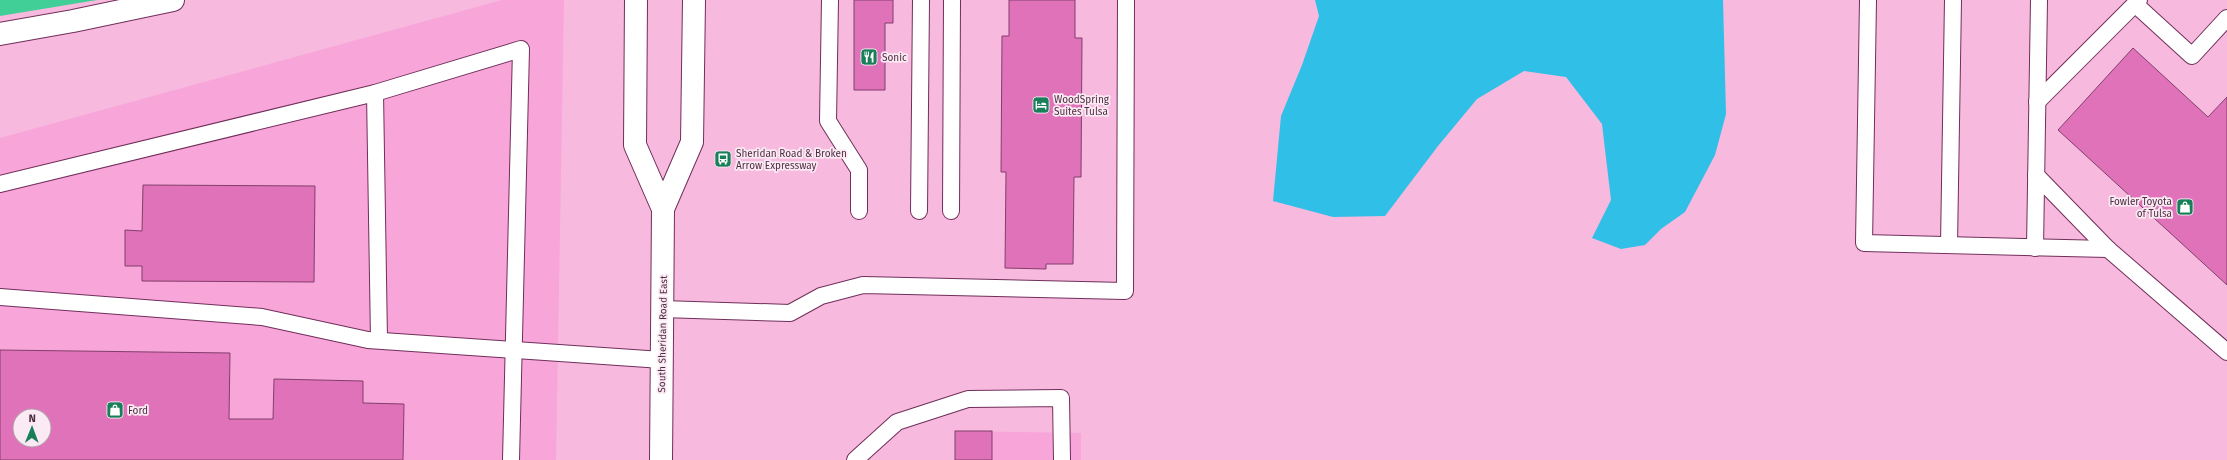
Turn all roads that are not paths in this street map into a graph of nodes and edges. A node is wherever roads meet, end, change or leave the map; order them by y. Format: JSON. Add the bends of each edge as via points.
{"nodes":[{"id":1,"x":173,"y":0,"type":"edge"},
{"id":2,"x":636,"y":0,"type":"edge"},
{"id":3,"x":694,"y":0,"type":"edge"},
{"id":4,"x":830,"y":0,"type":"edge"},
{"id":5,"x":921,"y":0,"type":"edge"},
{"id":6,"x":952,"y":0,"type":"edge"},
{"id":7,"x":1126,"y":0,"type":"edge"},
{"id":8,"x":1868,"y":0,"type":"edge"},
{"id":9,"x":1953,"y":0,"type":"edge"},
{"id":10,"x":2039,"y":0,"type":"edge"},
{"id":11,"x":2132,"y":1,"type":"edge"},
{"id":12,"x":2227,"y":18,"type":"edge"},
{"id":13,"x":0,"y":34,"type":"edge"},
{"id":14,"x":375,"y":93,"type":"junction"},
{"id":15,"x":2037,"y":102,"type":"junction"},
{"id":16,"x":2036,"y":175,"type":"junction"},
{"id":17,"x":0,"y":184,"type":"edge"},
{"id":18,"x":663,"y":209,"type":"junction"},
{"id":19,"x":860,"y":211,"type":"dead end"},
{"id":20,"x":919,"y":211,"type":"dead end"},
{"id":21,"x":951,"y":211,"type":"dead end"},
{"id":22,"x":1949,"y":245,"type":"junction"},
{"id":23,"x":2035,"y":248,"type":"junction"},
{"id":24,"x":2108,"y":249,"type":"junction"},
{"id":25,"x":0,"y":297,"type":"edge"},
{"id":26,"x":662,"y":309,"type":"junction"},
{"id":27,"x":379,"y":340,"type":"junction"},
{"id":28,"x":515,"y":350,"type":"junction"},
{"id":29,"x":2227,"y":352,"type":"edge"},
{"id":30,"x":662,"y":360,"type":"junction"},
{"id":31,"x":511,"y":460,"type":"edge"},
{"id":32,"x":661,"y":460,"type":"edge"},
{"id":33,"x":856,"y":460,"type":"edge"},
{"id":34,"x":1062,"y":460,"type":"edge"}],
"edges":[{"from":1,"to":13,"type":"main road"},
{"from":2,"to":18,"type":"main road","name":"South Sheridan Road East","via":[[635,145]]},
{"from":3,"to":18,"type":"main road","name":"South Sheridan Road East","via":[[692,142]]},
{"from":4,"to":19,"type":"lane","via":[[828,121],[859,170]]},
{"from":5,"to":20,"type":"lane"},
{"from":6,"to":21,"type":"lane"},
{"from":7,"to":26,"type":"lane","via":[[1125,291],[863,285],[821,296],[790,313]]},
{"from":8,"to":22,"type":"lane","via":[[1864,243]]},
{"from":9,"to":22,"type":"lane"},
{"from":10,"to":15,"type":"lane"},
{"from":11,"to":12,"type":"lane","via":[[2192,56]]},
{"from":11,"to":15,"type":"lane","via":[[2122,17]]},
{"from":14,"to":17,"type":"lane"},
{"from":14,"to":27,"type":"lane"},
{"from":14,"to":28,"type":"lane","via":[[521,49]]},
{"from":15,"to":16,"type":"lane"},
{"from":16,"to":23,"type":"lane"},
{"from":16,"to":24,"type":"lane"},
{"from":18,"to":26,"type":"main road","name":"South Sheridan Road East"},
{"from":22,"to":23,"type":"lane"},
{"from":23,"to":24,"type":"lane"},
{"from":24,"to":29,"type":"lane"},
{"from":25,"to":27,"type":"lane","via":[[262,317]]},
{"from":26,"to":30,"type":"main road","name":"South Sheridan Road East"},
{"from":27,"to":28,"type":"lane"},
{"from":28,"to":30,"type":"lane"},
{"from":28,"to":31,"type":"lane"},
{"from":30,"to":32,"type":"main road","name":"South Sheridan Road East"},
{"from":33,"to":34,"type":"lane","via":[[897,422],[968,399],[1061,398]]}]}
